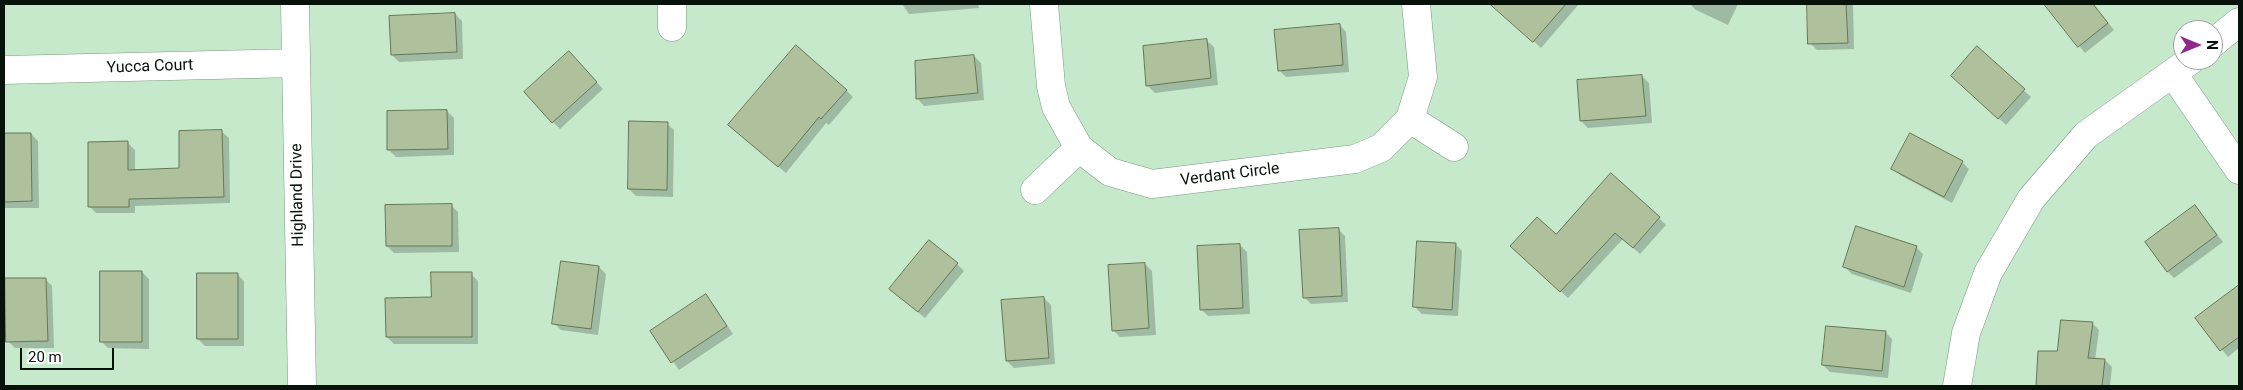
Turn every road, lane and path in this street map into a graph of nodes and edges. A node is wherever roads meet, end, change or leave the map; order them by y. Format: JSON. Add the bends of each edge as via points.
{"nodes":[{"id":1,"x":296,"y":4,"type":"edge"},
{"id":2,"x":1044,"y":4,"type":"edge"},
{"id":3,"x":1416,"y":4,"type":"edge"},
{"id":4,"x":2239,"y":22,"type":"edge"},
{"id":5,"x":2223,"y":35,"type":"edge"},
{"id":6,"x":296,"y":63,"type":"junction"},
{"id":7,"x":4,"y":70,"type":"edge"},
{"id":8,"x":2178,"y":70,"type":"edge"},
{"id":9,"x":2184,"y":70,"type":"edge"},
{"id":10,"x":1410,"y":119,"type":"junction"},
{"id":11,"x":1454,"y":147,"type":"dead end"},
{"id":12,"x":1079,"y":148,"type":"junction"},
{"id":13,"x":2239,"y":170,"type":"edge"},
{"id":14,"x":1036,"y":190,"type":"dead end"},
{"id":15,"x":302,"y":386,"type":"edge"},
{"id":16,"x":1957,"y":386,"type":"edge"}],
"edges":[{"from":1,"to":6,"type":"street","name":"Highland Drive"},
{"from":2,"to":12,"type":"street","name":"Verdant Circle","via":[[1051,86],[1056,107]]},
{"from":3,"to":10,"type":"street","name":"Verdant Circle","via":[[1423,77]]},
{"from":4,"to":5,"type":"street"},
{"from":6,"to":7,"type":"street","name":"Yucca Court"},
{"from":6,"to":15,"type":"street","name":"Highland Drive"},
{"from":8,"to":16,"type":"street","via":[[2086,135],[2031,199],[1988,273],[1966,334]]},
{"from":9,"to":13,"type":"street"},
{"from":10,"to":11,"type":"street"},
{"from":10,"to":12,"type":"street","name":"Verdant Circle","via":[[1381,148],[1355,159],[1152,184],[1110,172]]},
{"from":12,"to":14,"type":"street"}]}
